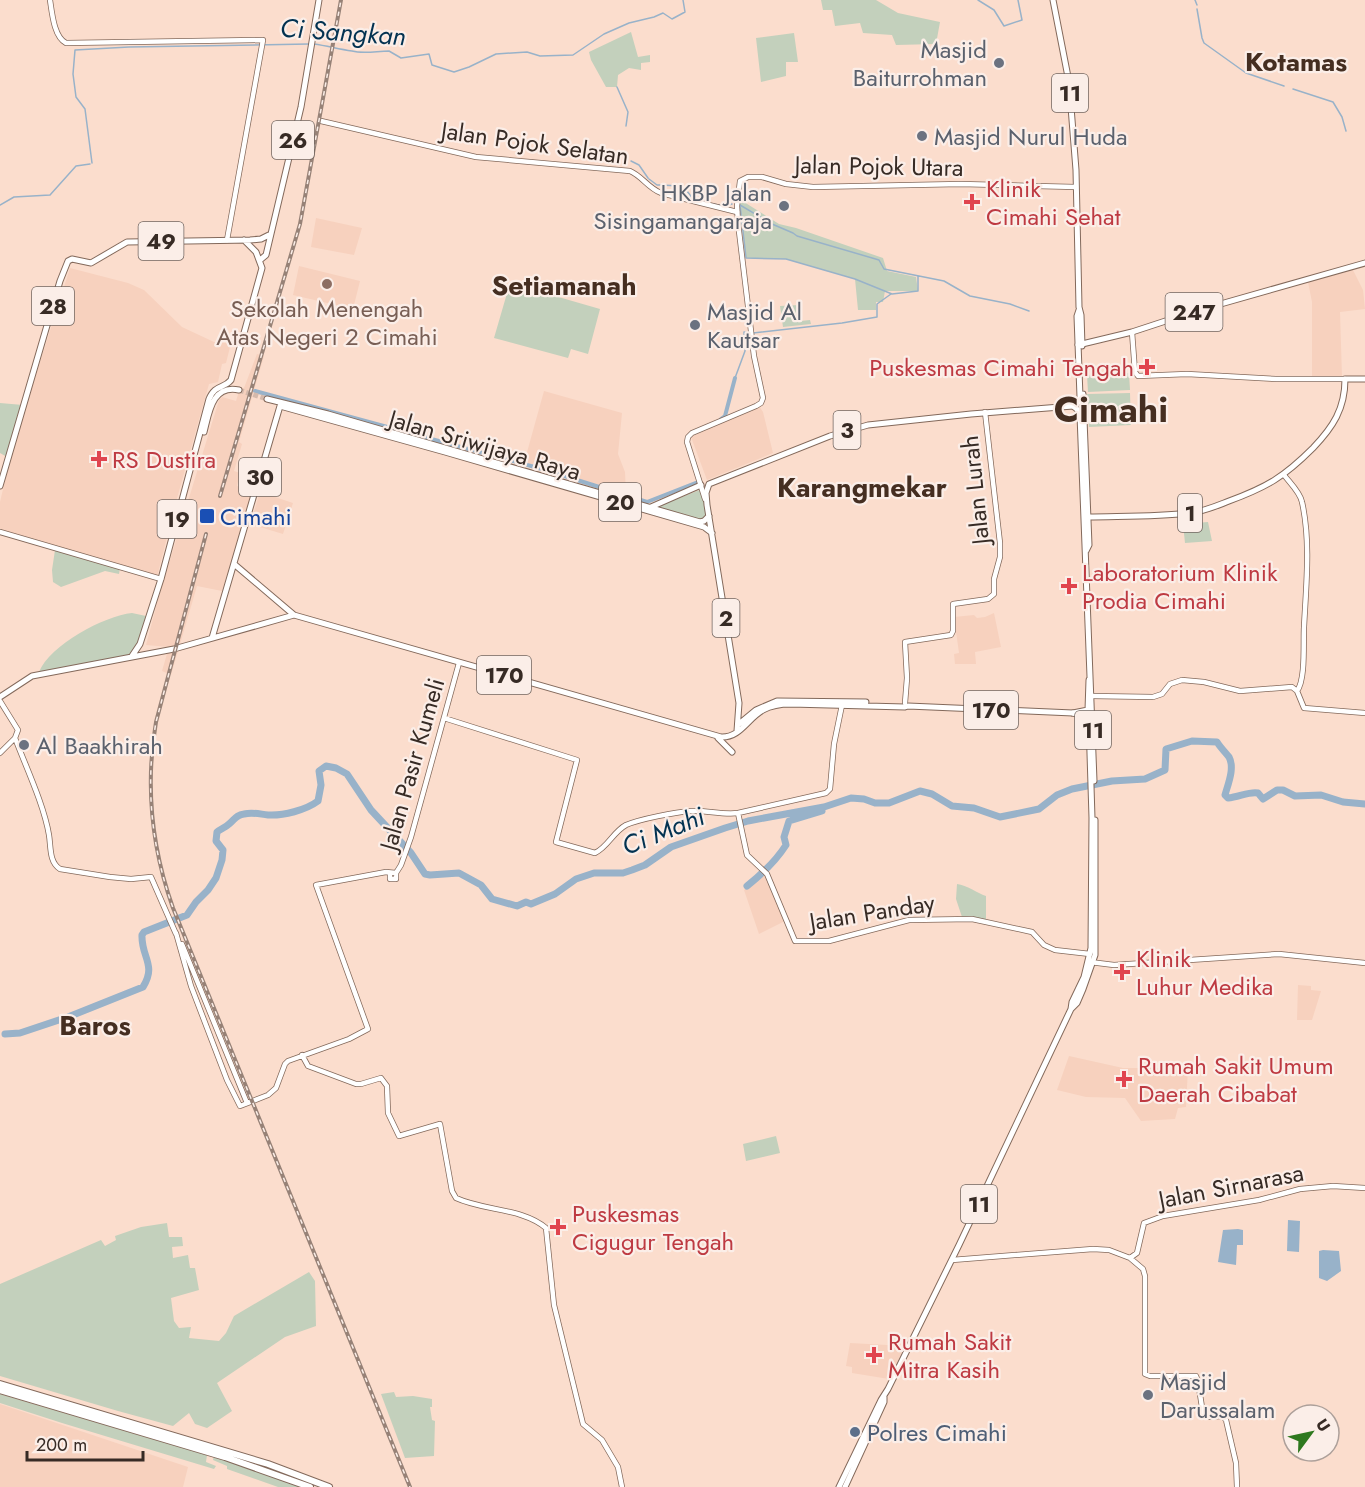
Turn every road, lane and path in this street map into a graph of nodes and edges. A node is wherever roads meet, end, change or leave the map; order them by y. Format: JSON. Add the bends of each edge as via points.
{"nodes":[{"id":1,"x":50,"y":0,"type":"edge"},
{"id":2,"x":319,"y":0,"type":"edge"},
{"id":3,"x":1053,"y":0,"type":"edge"},
{"id":4,"x":321,"y":121,"type":"dead end"},
{"id":5,"x":1076,"y":187,"type":"junction"},
{"id":6,"x":737,"y":212,"type":"junction"},
{"id":7,"x":269,"y":235,"type":"junction"},
{"id":8,"x":227,"y":240,"type":"junction"},
{"id":9,"x":244,"y":240,"type":"junction"},
{"id":10,"x":70,"y":260,"type":"joint"},
{"id":11,"x":260,"y":260,"type":"junction"},
{"id":12,"x":1365,"y":263,"type":"edge"},
{"id":13,"x":1132,"y":332,"type":"junction"},
{"id":14,"x":1080,"y":345,"type":"junction"},
{"id":15,"x":1345,"y":379,"type":"junction"},
{"id":16,"x":1365,"y":379,"type":"edge"},
{"id":17,"x":229,"y":383,"type":"joint"},
{"id":18,"x":239,"y":390,"type":"tunnel mouth"},
{"id":19,"x":267,"y":399,"type":"tunnel mouth"},
{"id":20,"x":280,"y":406,"type":"joint"},
{"id":21,"x":1073,"y":406,"type":"junction"},
{"id":22,"x":985,"y":412,"type":"junction"},
{"id":23,"x":464,"y":455,"type":"junction"},
{"id":24,"x":194,"y":459,"type":"junction"},
{"id":25,"x":1284,"y":475,"type":"junction"},
{"id":26,"x":542,"y":477,"type":"junction"},
{"id":27,"x":701,"y":485,"type":"junction"},
{"id":28,"x":0,"y":486,"type":"edge"},
{"id":29,"x":707,"y":505,"type":"junction"},
{"id":30,"x":651,"y":507,"type":"junction"},
{"id":31,"x":709,"y":516,"type":"junction"},
{"id":32,"x":1088,"y":517,"type":"junction"},
{"id":33,"x":0,"y":532,"type":"edge"},
{"id":34,"x":712,"y":533,"type":"junction"},
{"id":35,"x":1086,"y":551,"type":"junction"},
{"id":36,"x":234,"y":564,"type":"junction"},
{"id":37,"x":161,"y":579,"type":"junction"},
{"id":38,"x":286,"y":608,"type":"junction"},
{"id":39,"x":294,"y":615,"type":"junction"},
{"id":40,"x":282,"y":619,"type":"junction"},
{"id":41,"x":212,"y":638,"type":"junction"},
{"id":42,"x":140,"y":644,"type":"junction"},
{"id":43,"x":149,"y":655,"type":"junction"},
{"id":44,"x":131,"y":657,"type":"junction"},
{"id":45,"x":459,"y":663,"type":"junction"},
{"id":46,"x":1090,"y":678,"type":"junction"},
{"id":47,"x":1298,"y":691,"type":"junction"},
{"id":48,"x":1092,"y":696,"type":"junction"},
{"id":49,"x":0,"y":699,"type":"edge"},
{"id":50,"x":739,"y":703,"type":"junction"},
{"id":51,"x":845,"y":703,"type":"junction"},
{"id":52,"x":906,"y":704,"type":"junction"},
{"id":53,"x":1073,"y":713,"type":"junction"},
{"id":54,"x":1365,"y":713,"type":"edge"},
{"id":55,"x":753,"y":714,"type":"junction"},
{"id":56,"x":444,"y":718,"type":"junction"},
{"id":57,"x":738,"y":728,"type":"junction"},
{"id":58,"x":714,"y":736,"type":"junction"},
{"id":59,"x":15,"y":738,"type":"junction"},
{"id":60,"x":732,"y":752,"type":"dead end"},
{"id":61,"x":0,"y":753,"type":"edge"},
{"id":62,"x":1093,"y":785,"type":"junction"},
{"id":63,"x":738,"y":813,"type":"junction"},
{"id":64,"x":176,"y":933,"type":"junction"},
{"id":65,"x":1090,"y":954,"type":"junction"},
{"id":66,"x":1091,"y":962,"type":"junction"},
{"id":67,"x":1365,"y":963,"type":"edge"},
{"id":68,"x":302,"y":1055,"type":"junction"},
{"id":69,"x":247,"y":1103,"type":"junction"},
{"id":70,"x":1365,"y":1188,"type":"edge"},
{"id":71,"x":1130,"y":1258,"type":"junction"},
{"id":72,"x":952,"y":1260,"type":"junction"},
{"id":73,"x":0,"y":1384,"type":"edge"},
{"id":74,"x":0,"y":1390,"type":"edge"},
{"id":75,"x":884,"y":1397,"type":"junction"},
{"id":76,"x":310,"y":1487,"type":"edge"},
{"id":77,"x":329,"y":1487,"type":"edge"},
{"id":78,"x":622,"y":1487,"type":"edge"},
{"id":79,"x":839,"y":1487,"type":"edge"},
{"id":80,"x":845,"y":1487,"type":"edge"},
{"id":81,"x":1238,"y":1487,"type":"edge"}],
"edges":[{"from":1,"to":8,"type":"street","via":[[58,34],[66,43],[263,40]]},
{"from":2,"to":7,"type":"main road","number":"26","via":[[301,107]]},
{"from":3,"to":5,"type":"main road","number":"11","via":[[1069,82]]},
{"from":4,"to":6,"type":"street","name":"Jalan Pojok Selatan","via":[[477,157],[630,171],[661,193]]},
{"from":5,"to":6,"type":"street","name":"Jalan Pojok Utara","via":[[822,187],[748,177],[740,181]]},
{"from":5,"to":14,"type":"main road","number":"11"},
{"from":6,"to":27,"type":"street","via":[[762,401],[688,438]]},
{"from":7,"to":9,"type":"main road","number":"49"},
{"from":7,"to":11,"type":"main road","number":"26","via":[[266,255]]},
{"from":8,"to":9,"type":"main road","number":"49"},
{"from":8,"to":10,"type":"main road","number":"49","via":[[127,242],[98,260]]},
{"from":9,"to":11,"type":"main road"},
{"from":10,"to":28,"type":"main road","number":"28","via":[[60,281]]},
{"from":11,"to":17,"type":"main road","number":"26","via":[[257,292]]},
{"from":12,"to":13,"type":"main road","number":"247"},
{"from":13,"to":14,"type":"main road","number":"247"},
{"from":13,"to":15,"type":"street","via":[[1138,376]]},
{"from":14,"to":21,"type":"main road","number":"11","via":[[1080,397]]},
{"from":14,"to":32,"type":"main road","number":"11"},
{"from":15,"to":16,"type":"main road"},
{"from":15,"to":25,"type":"main road","number":"1","via":[[1341,409],[1331,428]]},
{"from":17,"to":24,"type":"main road","number":"19","via":[[211,394]]},
{"from":18,"to":24,"type":"main road","via":[[223,391],[215,398]]},
{"from":19,"to":23,"type":"main road","name":"Jalan Sriwijaya Raya","number":"20"},
{"from":20,"to":23,"type":"main road","name":"Jalan Sriwijaya Raya","number":"20"},
{"from":20,"to":36,"type":"main road","number":"30"},
{"from":21,"to":22,"type":"main road","number":"3"},
{"from":21,"to":35,"type":"main road","number":"11","via":[[1080,415]]},
{"from":22,"to":29,"type":"main road","number":"3","via":[[876,423],[843,431],[711,482],[706,490]]},
{"from":22,"to":52,"type":"street","name":"Jalan Lurah","via":[[1000,543],[994,594],[988,599],[953,604],[951,635],[905,642]]},
{"from":23,"to":26,"type":"main road","name":"Jalan Sriwijaya Raya","number":"20"},
{"from":24,"to":37,"type":"main road","number":"19"},
{"from":25,"to":32,"type":"main road","number":"1","via":[[1264,488],[1199,512]]},
{"from":25,"to":47,"type":"street","via":[[1301,498],[1307,551]]},
{"from":26,"to":30,"type":"main road","name":"Jalan Sriwijaya Raya","number":"20"},
{"from":26,"to":34,"type":"main road","name":"Jalan Sriwijaya Raya","number":"20","via":[[704,527]]},
{"from":27,"to":29,"type":"street"},
{"from":27,"to":30,"type":"main road"},
{"from":29,"to":31,"type":"main road","number":"2"},
{"from":30,"to":31,"type":"main road","name":"Jalan Sriwijaya Raya","number":"20","via":[[700,522]]},
{"from":31,"to":34,"type":"main road","number":"2"},
{"from":32,"to":35,"type":"main road","number":"11"},
{"from":33,"to":37,"type":"street"},
{"from":34,"to":50,"type":"main road","number":"2"},
{"from":35,"to":46,"type":"main road","number":"11"},
{"from":36,"to":38,"type":"main road"},
{"from":36,"to":41,"type":"main road","number":"30"},
{"from":37,"to":42,"type":"main road","number":"19"},
{"from":38,"to":39,"type":"main road"},
{"from":38,"to":40,"type":"main road"},
{"from":39,"to":40,"type":"main road"},
{"from":39,"to":45,"type":"main road","number":"170"},
{"from":40,"to":41,"type":"main road"},
{"from":41,"to":43,"type":"main road"},
{"from":42,"to":43,"type":"main road"},
{"from":42,"to":44,"type":"main road","number":"19"},
{"from":43,"to":44,"type":"main road"},
{"from":44,"to":49,"type":"main road","via":[[32,676]]},
{"from":45,"to":56,"type":"street","name":"Jalan Pasir Kumeli"},
{"from":45,"to":58,"type":"main road","number":"170"},
{"from":46,"to":48,"type":"main road","number":"11"},
{"from":46,"to":53,"type":"main road","number":"11","via":[[1088,710]]},
{"from":47,"to":48,"type":"street","via":[[1290,687],[1240,691],[1188,679],[1173,683],[1153,697]]},
{"from":47,"to":54,"type":"street","via":[[1305,708]]},
{"from":48,"to":62,"type":"main road","number":"11"},
{"from":49,"to":59,"type":"street","via":[[18,727]]},
{"from":50,"to":55,"type":"main road","via":[[745,712]]},
{"from":50,"to":57,"type":"main road","number":"2"},
{"from":51,"to":52,"type":"main road","number":"170"},
{"from":51,"to":55,"type":"main road","number":"170","via":[[780,704]]},
{"from":51,"to":63,"type":"street","via":[[834,744],[829,791]]},
{"from":52,"to":53,"type":"main road","number":"170"},
{"from":53,"to":62,"type":"main road","number":"11","via":[[1089,721]]},
{"from":55,"to":57,"type":"main road","number":"170"},
{"from":56,"to":63,"type":"street","via":[[577,760],[556,842],[595,853],[621,829],[634,823],[690,811]]},
{"from":56,"to":68,"type":"street","name":"Jalan Pasir Kumeli","via":[[407,850],[396,873],[316,885],[368,1028]]},
{"from":57,"to":58,"type":"main road","number":"170","via":[[731,737]]},
{"from":58,"to":60,"type":"main road","number":"170"},
{"from":59,"to":61,"type":"street"},
{"from":59,"to":64,"type":"street","via":[[47,824],[56,866],[93,876],[151,877]]},
{"from":62,"to":65,"type":"main road","number":"11"},
{"from":62,"to":66,"type":"main road","number":"11","via":[[1096,927]]},
{"from":63,"to":65,"type":"street","name":"Jalan Panday","via":[[747,855],[765,873],[795,941],[829,941],[909,920],[972,919],[1032,932],[1055,950]]},
{"from":64,"to":69,"type":"street"},
{"from":64,"to":69,"type":"street","via":[[191,986],[227,1080],[240,1106]]},
{"from":65,"to":66,"type":"main road","number":"11"},
{"from":66,"to":67,"type":"street","via":[[1114,965],[1279,954]]},
{"from":66,"to":72,"type":"main road","number":"11","via":[[1080,996]]},
{"from":68,"to":69,"type":"street","name":"Jalan Pasir Kumeli","via":[[285,1064],[276,1088],[268,1095]]},
{"from":68,"to":78,"type":"street","via":[[308,1066],[356,1084],[381,1077],[387,1086],[388,1113],[399,1136],[440,1124],[453,1195],[467,1203],[522,1215],[547,1231],[554,1305],[583,1424],[602,1440],[618,1467]]},
{"from":70,"to":71,"type":"street","name":"Jalan Sirnarasa","via":[[1306,1188],[1163,1216],[1144,1223],[1137,1253]]},
{"from":71,"to":72,"type":"street","via":[[1093,1248]]},
{"from":71,"to":81,"type":"street","via":[[1145,1276],[1145,1374],[1197,1378],[1203,1414],[1226,1420]]},
{"from":72,"to":75,"type":"main road","number":"11"},
{"from":73,"to":77,"type":"highway","via":[[268,1464]]},
{"from":74,"to":76,"type":"highway","via":[[225,1457]]},
{"from":75,"to":79,"type":"main road","number":"11"},
{"from":75,"to":80,"type":"main road","number":"11"}]}
